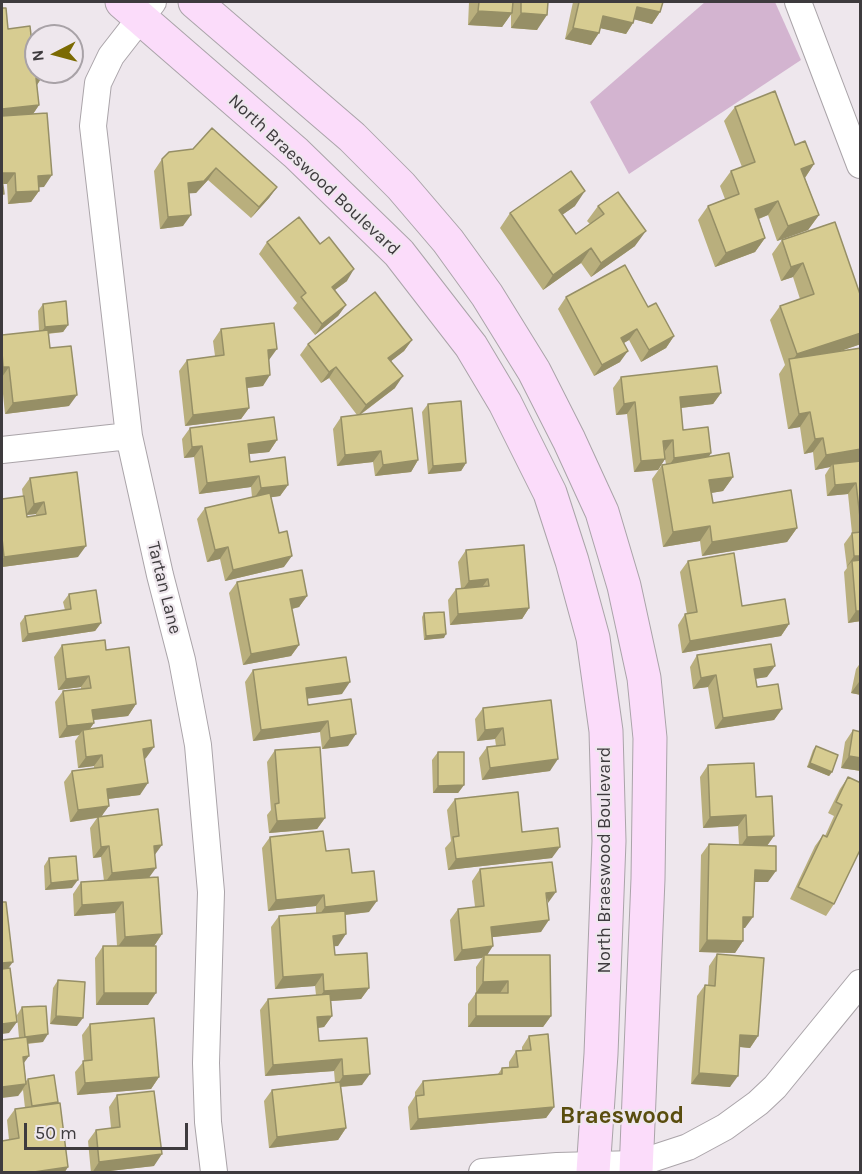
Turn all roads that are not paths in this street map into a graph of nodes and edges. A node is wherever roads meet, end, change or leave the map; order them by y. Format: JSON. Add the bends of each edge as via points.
{"nodes":[{"id":1,"x":195,"y":2,"type":"edge"},
{"id":2,"x":798,"y":2,"type":"edge"},
{"id":3,"x":138,"y":7,"type":"edge"},
{"id":4,"x":861,"y":165,"type":"edge"},
{"id":5,"x":129,"y":436,"type":"junction"},
{"id":6,"x":2,"y":450,"type":"edge"},
{"id":7,"x":589,"y":484,"type":"junction"},
{"id":8,"x":553,"y":501,"type":"junction"},
{"id":9,"x":861,"y":982,"type":"edge"},
{"id":10,"x":593,"y":1168,"type":"edge"},
{"id":11,"x":636,"y":1168,"type":"edge"},
{"id":12,"x":214,"y":1173,"type":"edge"},
{"id":13,"x":482,"y":1173,"type":"edge"}],
"edges":[{"from":1,"to":7,"type":"main road","via":[[352,136],[448,241],[534,371]]},
{"from":2,"to":4,"type":"street"},
{"from":3,"to":5,"type":"street","name":"Tartan Lane","via":[[98,83],[93,126]]},
{"from":3,"to":8,"type":"main road","name":"North Braeswood Boulevard","via":[[399,253],[471,346],[505,403]]},
{"from":5,"to":6,"type":"street"},
{"from":5,"to":12,"type":"street","name":"Tartan Lane","via":[[183,660],[198,745],[211,892],[206,1063]]},
{"from":7,"to":8,"type":"main road"},
{"from":7,"to":11,"type":"main road","via":[[602,512],[624,586],[644,678],[650,738]]},
{"from":8,"to":10,"type":"main road","name":"North Braeswood Boulevard","via":[[593,638],[606,731],[606,945]]},
{"from":9,"to":11,"type":"street","via":[[801,1058],[758,1103],[688,1147]]},
{"from":10,"to":11,"type":"street"},
{"from":10,"to":13,"type":"street"}]}
